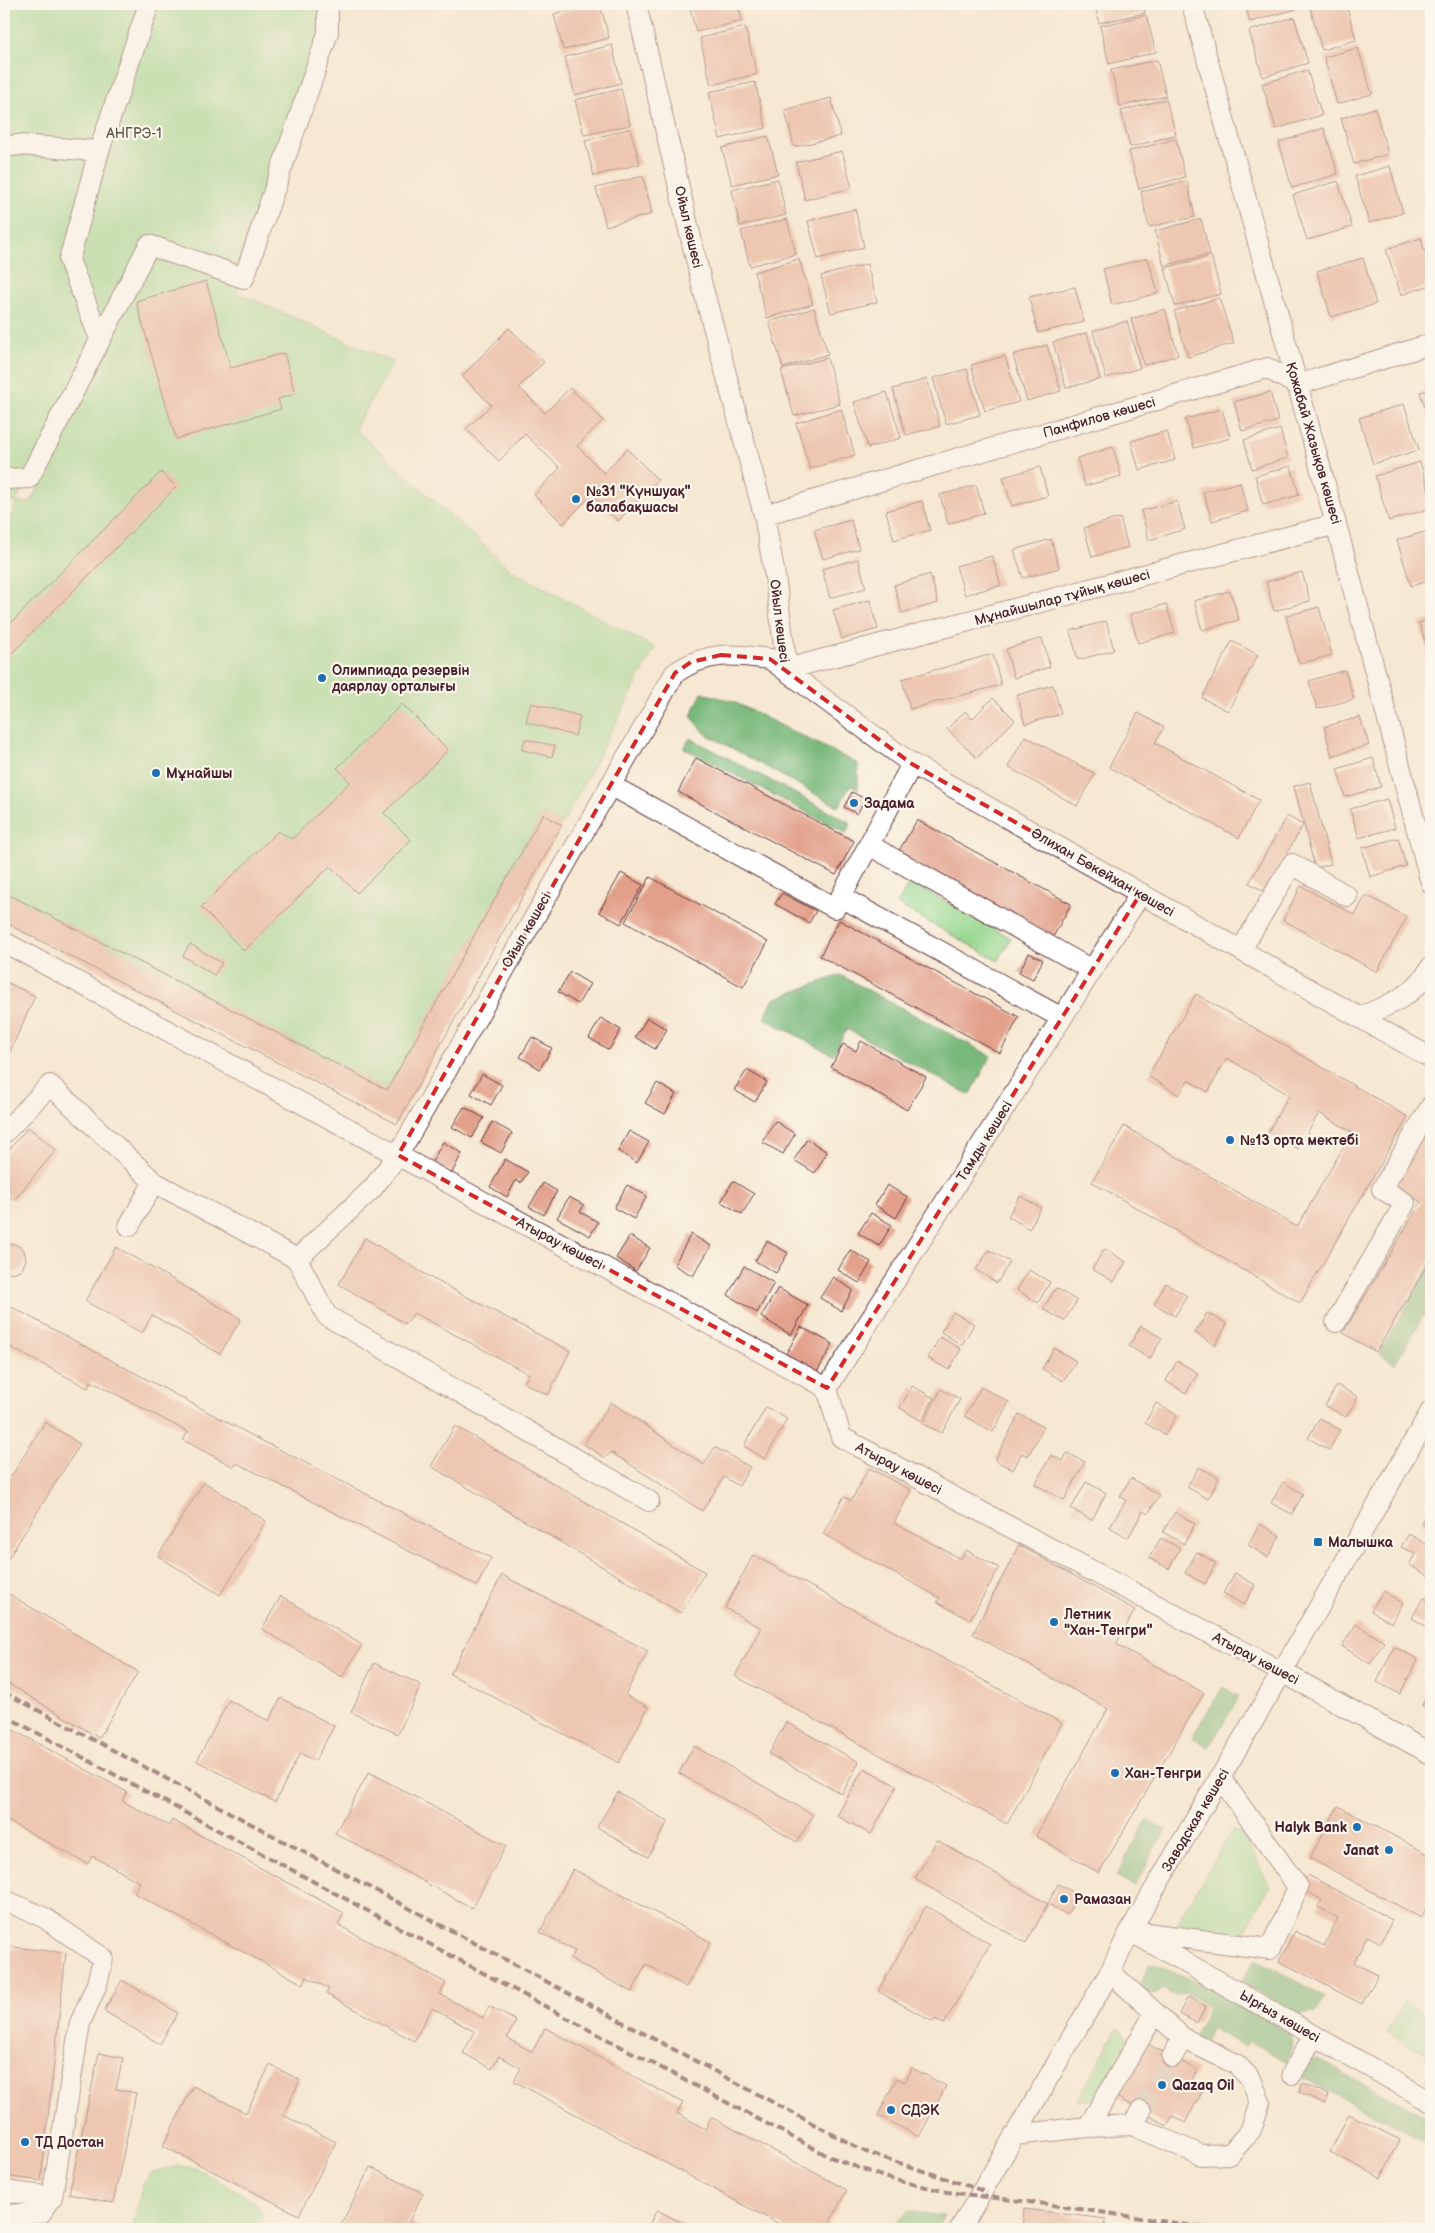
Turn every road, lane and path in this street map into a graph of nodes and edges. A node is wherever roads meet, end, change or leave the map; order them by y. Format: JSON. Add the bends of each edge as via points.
{"nodes":[{"id":1,"x":149,"y":4,"type":"edge"},
{"id":2,"x":328,"y":4,"type":"edge"},
{"id":3,"x":636,"y":4,"type":"edge"},
{"id":4,"x":1192,"y":4,"type":"edge"},
{"id":5,"x":4,"y":147,"type":"edge"},
{"id":6,"x":99,"y":151,"type":"junction"},
{"id":7,"x":100,"y":339,"type":"junction"},
{"id":8,"x":1431,"y":344,"type":"edge"},
{"id":9,"x":1298,"y":385,"type":"junction"},
{"id":10,"x":4,"y":479,"type":"edge"},
{"id":11,"x":764,"y":515,"type":"junction"},
{"id":12,"x":1336,"y":524,"type":"junction"},
{"id":13,"x":787,"y":669,"type":"junction"},
{"id":14,"x":912,"y":764,"type":"junction"},
{"id":15,"x":610,"y":786,"type":"junction"},
{"id":16,"x":869,"y":845,"type":"junction"},
{"id":17,"x":1431,"y":883,"type":"edge"},
{"id":18,"x":1141,"y":893,"type":"junction"},
{"id":19,"x":1347,"y":896,"type":"dead end"},
{"id":20,"x":841,"y":897,"type":"junction"},
{"id":21,"x":4,"y":942,"type":"edge"},
{"id":22,"x":1241,"y":950,"type":"junction"},
{"id":23,"x":1431,"y":967,"type":"edge"},
{"id":24,"x":1092,"y":970,"type":"junction"},
{"id":25,"x":1360,"y":1017,"type":"junction"},
{"id":26,"x":1062,"y":1018,"type":"junction"},
{"id":27,"x":1431,"y":1058,"type":"edge"},
{"id":28,"x":1431,"y":1106,"type":"edge"},
{"id":29,"x":4,"y":1133,"type":"edge"},
{"id":30,"x":398,"y":1155,"type":"junction"},
{"id":31,"x":154,"y":1182,"type":"junction"},
{"id":32,"x":129,"y":1226,"type":"dead end"},
{"id":33,"x":297,"y":1259,"type":"junction"},
{"id":34,"x":1336,"y":1322,"type":"dead end"},
{"id":35,"x":827,"y":1388,"type":"junction"},
{"id":36,"x":1431,"y":1411,"type":"edge"},
{"id":37,"x":649,"y":1501,"type":"dead end"},
{"id":38,"x":1282,"y":1672,"type":"junction"},
{"id":39,"x":1431,"y":1754,"type":"edge"},
{"id":40,"x":1220,"y":1777,"type":"junction"},
{"id":41,"x":4,"y":1900,"type":"edge"},
{"id":42,"x":1130,"y":1931,"type":"junction"},
{"id":43,"x":1110,"y":1972,"type":"junction"},
{"id":44,"x":1156,"y":2013,"type":"junction"},
{"id":45,"x":1314,"y":2035,"type":"junction"},
{"id":46,"x":1183,"y":2038,"type":"junction"},
{"id":47,"x":1172,"y":2057,"type":"tunnel mouth"},
{"id":48,"x":1292,"y":2074,"type":"dead end"},
{"id":49,"x":1431,"y":2102,"type":"edge"},
{"id":50,"x":1088,"y":2127,"type":"junction"},
{"id":51,"x":1014,"y":2135,"type":"junction"},
{"id":52,"x":4,"y":2191,"type":"edge"},
{"id":53,"x":52,"y":2197,"type":"junction"},
{"id":54,"x":4,"y":2215,"type":"edge"},
{"id":55,"x":41,"y":2221,"type":"edge"},
{"id":56,"x":960,"y":2229,"type":"edge"}],
"edges":[{"from":1,"to":6,"type":"street"},
{"from":2,"to":7,"type":"street","via":[[328,33],[244,278],[149,245]]},
{"from":3,"to":11,"type":"street","name":"Ойыл көшесі","via":[[702,284]]},
{"from":4,"to":9,"type":"street","name":"Қожабай Жазықов көшесі"},
{"from":5,"to":6,"type":"street","via":[[18,145]]},
{"from":6,"to":7,"type":"street","via":[[69,260]]},
{"from":7,"to":10,"type":"street","via":[[29,478]]},
{"from":8,"to":9,"type":"street"},
{"from":9,"to":11,"type":"street","name":"Панфилов көшесі","via":[[1267,368]]},
{"from":9,"to":12,"type":"street","name":"Қожабай Жазықов көшесі"},
{"from":11,"to":13,"type":"street","name":"Ойыл көшесі"},
{"from":12,"to":13,"type":"street","name":"Мұнайшылар тұйық көшесі"},
{"from":12,"to":17,"type":"street","name":"Қожабай Жазықов көшесі"},
{"from":13,"to":14,"type":"street","name":"Әлихан Бөкейхан көшесі"},
{"from":13,"to":15,"type":"street","name":"Ойыл көшесі","via":[[770,659],[745,655],[722,655],[683,667],[675,673]]},
{"from":14,"to":16,"type":"street"},
{"from":14,"to":18,"type":"street","name":"Әлихан Бөкейхан көшесі"},
{"from":15,"to":20,"type":"street","via":[[835,908]]},
{"from":15,"to":30,"type":"street","name":"Ойыл көшесі"},
{"from":16,"to":20,"type":"street"},
{"from":16,"to":24,"type":"street"},
{"from":18,"to":22,"type":"street","name":"Әлихан Бөкейхан көшесі"},
{"from":18,"to":24,"type":"street","name":"Тамды көшесі"},
{"from":19,"to":22,"type":"street","via":[[1292,864]]},
{"from":20,"to":26,"type":"street"},
{"from":21,"to":30,"type":"street","name":"Атырау көшесі"},
{"from":22,"to":25,"type":"street","name":"Әлихан Бөкейхан көшесі"},
{"from":23,"to":25,"type":"street","via":[[1416,988],[1400,1000]]},
{"from":24,"to":26,"type":"street","name":"Тамды көшесі"},
{"from":25,"to":27,"type":"street","name":"Әлихан Бөкейхан көшесі"},
{"from":26,"to":35,"type":"street","name":"Тамды көшесі"},
{"from":28,"to":34,"type":"street","via":[[1382,1189],[1405,1203]]},
{"from":29,"to":31,"type":"street","via":[[50,1085]]},
{"from":30,"to":33,"type":"street","name":"Ойыл көшесі","via":[[372,1188]]},
{"from":30,"to":35,"type":"street","name":"Атырау көшесі"},
{"from":31,"to":32,"type":"street"},
{"from":31,"to":33,"type":"street"},
{"from":33,"to":37,"type":"street","via":[[327,1316]]},
{"from":35,"to":38,"type":"street","name":"Атырау көшесі","via":[[841,1438]]},
{"from":36,"to":38,"type":"street","name":"Заводская көшесі"},
{"from":38,"to":39,"type":"street","name":"Атырау көшесі"},
{"from":38,"to":40,"type":"street","name":"Заводская көшесі"},
{"from":40,"to":42,"type":"street","name":"Заводская көшесі"},
{"from":40,"to":42,"type":"street","via":[[1298,1887],[1270,1949]]},
{"from":41,"to":53,"type":"street","via":[[43,1918],[103,1958],[97,1984],[80,2023]]},
{"from":42,"to":43,"type":"street","name":"Заводская көшесі"},
{"from":42,"to":45,"type":"street","name":"Ырғыз көшесі"},
{"from":43,"to":44,"type":"street"},
{"from":43,"to":51,"type":"street","name":"Заводская көшесі"},
{"from":44,"to":46,"type":"street"},
{"from":44,"to":50,"type":"street"},
{"from":45,"to":48,"type":"street"},
{"from":45,"to":49,"type":"street","name":"Ырғыз көшесі"},
{"from":46,"to":47,"type":"street"},
{"from":46,"to":50,"type":"street","via":[[1236,2064],[1251,2079],[1260,2102],[1251,2130],[1230,2154],[1201,2155],[1137,2118]]},
{"from":50,"to":51,"type":"street"},
{"from":51,"to":56,"type":"street","name":"Заводская көшесі"},
{"from":52,"to":53,"type":"street"},
{"from":53,"to":55,"type":"street"},
{"from":54,"to":55,"type":"street"}]}
